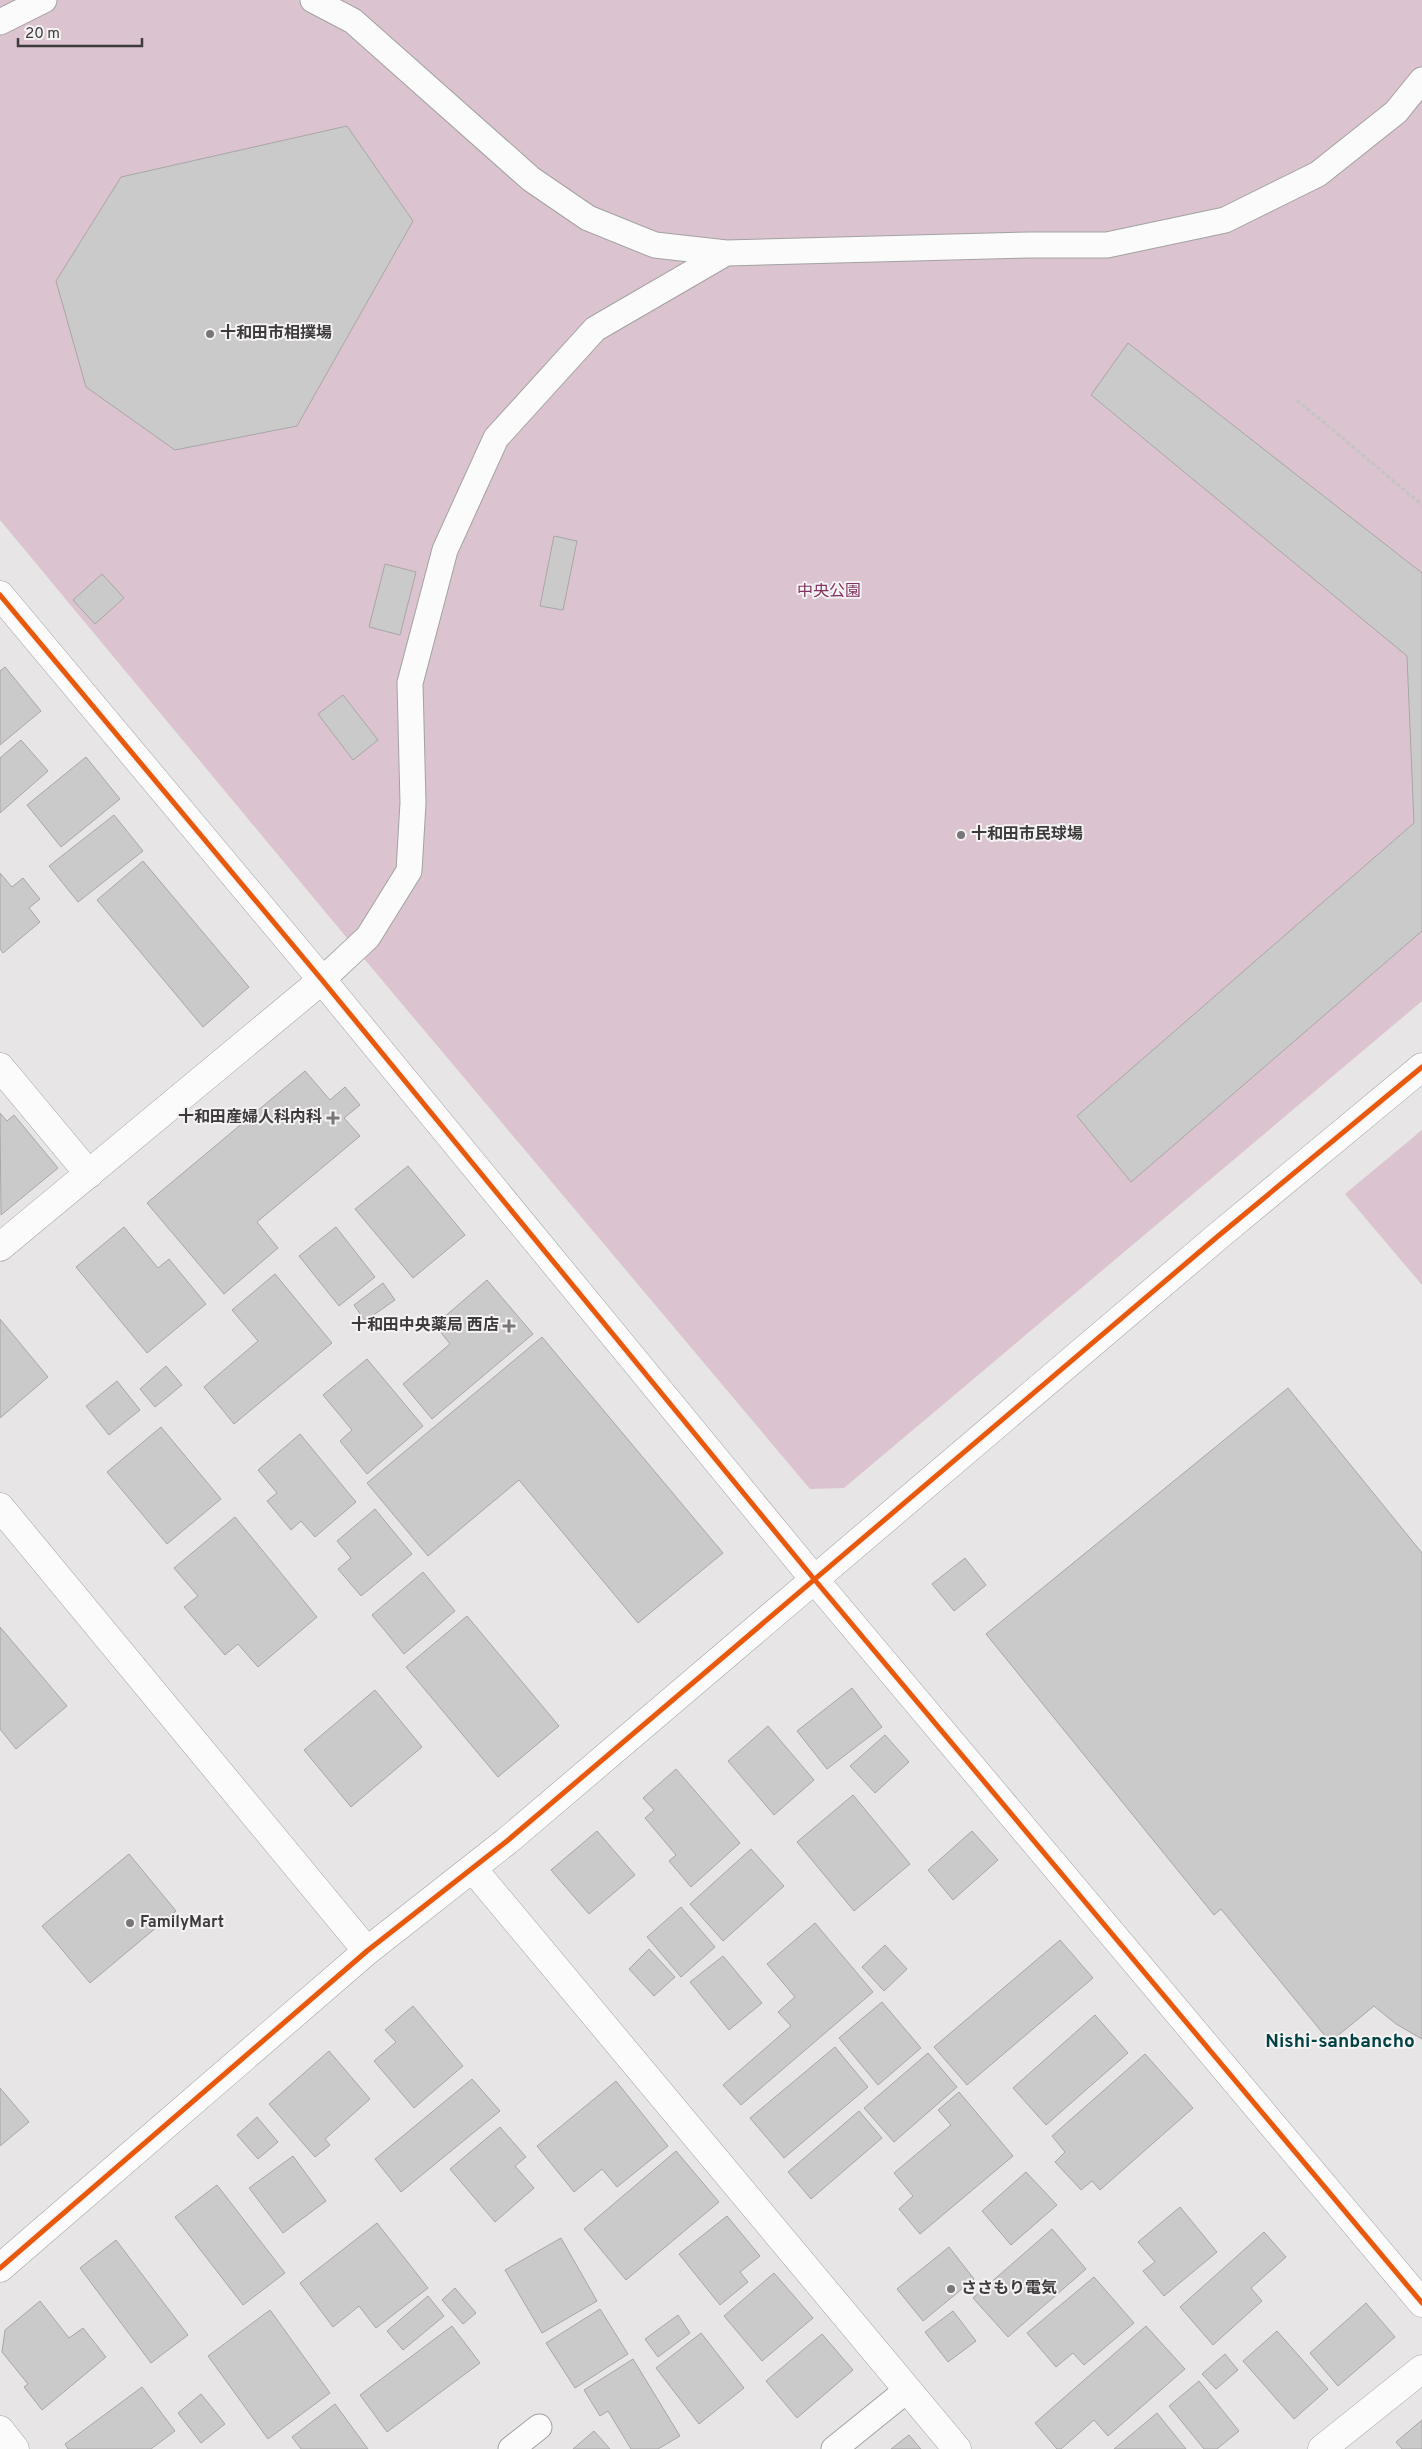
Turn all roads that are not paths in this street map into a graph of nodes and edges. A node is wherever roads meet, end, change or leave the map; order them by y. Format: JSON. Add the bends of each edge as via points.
{"nodes":[{"id":1,"x":44,"y":0,"type":"edge"},
{"id":2,"x":313,"y":0,"type":"edge"},
{"id":3,"x":0,"y":22,"type":"edge"},
{"id":4,"x":1422,"y":80,"type":"edge"},
{"id":5,"x":726,"y":253,"type":"junction"},
{"id":6,"x":0,"y":595,"type":"edge"},
{"id":7,"x":322,"y":980,"type":"junction"},
{"id":8,"x":1422,"y":1066,"type":"edge"},
{"id":9,"x":0,"y":1067,"type":"edge"},
{"id":10,"x":88,"y":1174,"type":"junction"},
{"id":11,"x":0,"y":1247,"type":"edge"},
{"id":12,"x":0,"y":1508,"type":"edge"},
{"id":13,"x":814,"y":1579,"type":"junction"},
{"id":14,"x":473,"y":1869,"type":"junction"},
{"id":15,"x":367,"y":1951,"type":"junction"},
{"id":16,"x":0,"y":2268,"type":"edge"},
{"id":17,"x":1422,"y":2303,"type":"edge"},
{"id":18,"x":1422,"y":2369,"type":"edge"},
{"id":19,"x":907,"y":2390,"type":"junction"},
{"id":20,"x":539,"y":2427,"type":"dead end"},
{"id":21,"x":0,"y":2430,"type":"edge"},
{"id":22,"x":15,"y":2449,"type":"edge"},
{"id":23,"x":511,"y":2449,"type":"edge"},
{"id":24,"x":834,"y":2449,"type":"edge"},
{"id":25,"x":957,"y":2449,"type":"edge"},
{"id":26,"x":1322,"y":2449,"type":"edge"}],
"edges":[{"from":1,"to":3,"type":"lane"},
{"from":2,"to":5,"type":"lane","via":[[353,21],[531,179],[588,218],[655,245]]},
{"from":4,"to":5,"type":"lane","via":[[1396,112],[1318,174],[1225,220],[1108,245]]},
{"from":5,"to":7,"type":"lane","via":[[595,329],[496,438],[446,550],[410,683],[413,803],[409,871],[368,937]]},
{"from":6,"to":7,"type":"street"},
{"from":7,"to":10,"type":"street"},
{"from":7,"to":13,"type":"street"},
{"from":8,"to":13,"type":"street"},
{"from":9,"to":10,"type":"street"},
{"from":10,"to":11,"type":"street"},
{"from":12,"to":15,"type":"street"},
{"from":13,"to":14,"type":"street"},
{"from":13,"to":17,"type":"street"},
{"from":14,"to":15,"type":"street"},
{"from":14,"to":19,"type":"street"},
{"from":15,"to":16,"type":"street"},
{"from":18,"to":26,"type":"street"},
{"from":19,"to":24,"type":"lane"},
{"from":19,"to":25,"type":"street"},
{"from":20,"to":23,"type":"lane"},
{"from":21,"to":22,"type":"street"}]}
